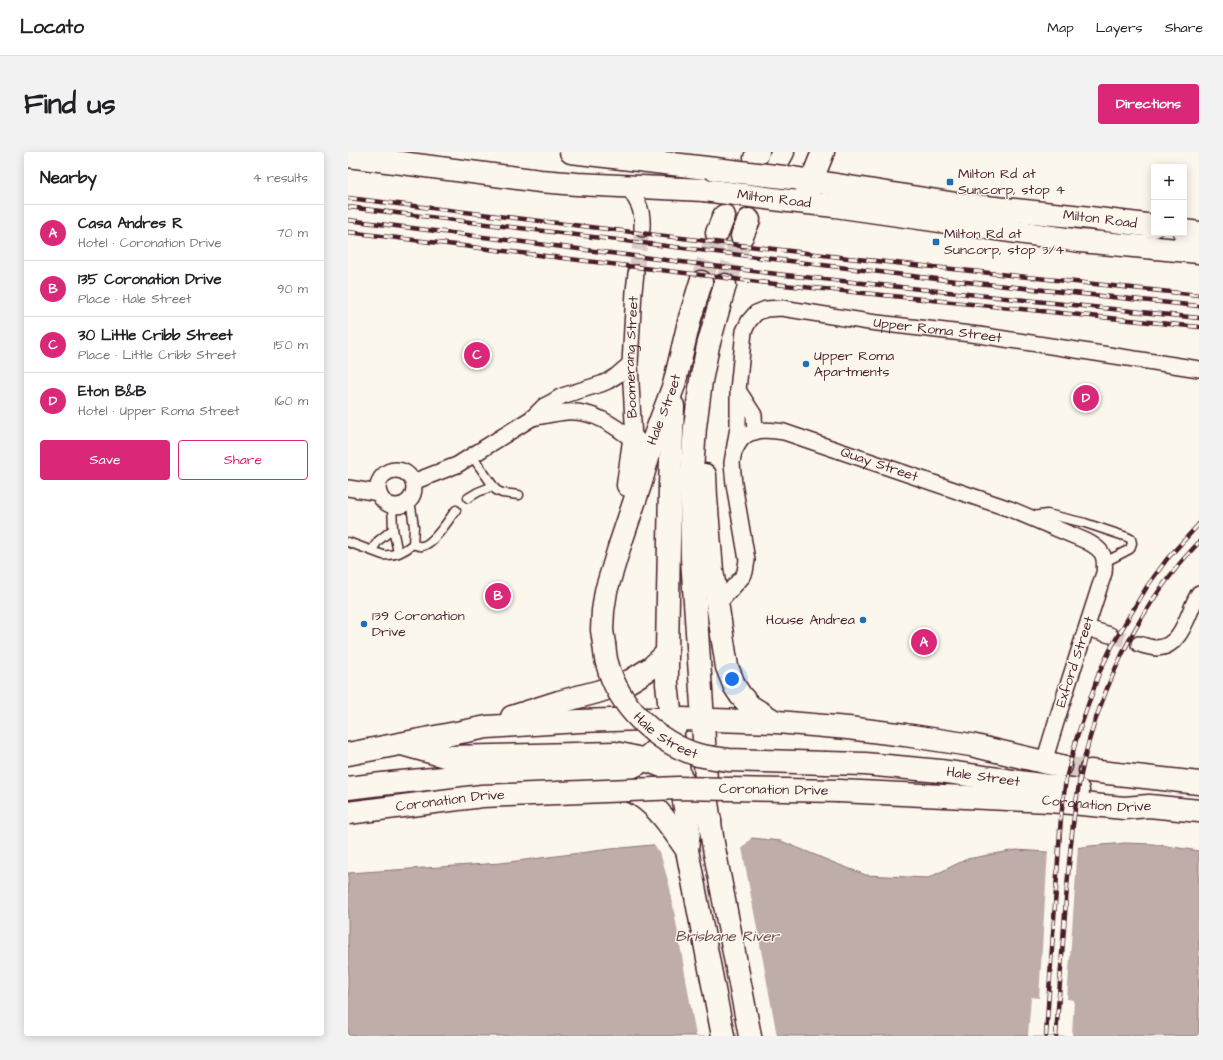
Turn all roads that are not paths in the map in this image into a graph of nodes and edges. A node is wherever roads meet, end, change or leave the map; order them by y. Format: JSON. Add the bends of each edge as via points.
{"nodes":[{"id":1,"x":571,"y":152,"type":"edge"},
{"id":2,"x":823,"y":152,"type":"edge"},
{"id":3,"x":348,"y":156,"type":"edge"},
{"id":4,"x":802,"y":179,"type":"junction"},
{"id":5,"x":628,"y":186,"type":"junction"},
{"id":6,"x":796,"y":201,"type":"junction"},
{"id":7,"x":1151,"y":226,"type":"edge"},
{"id":8,"x":642,"y":229,"type":"tunnel mouth"},
{"id":9,"x":1187,"y":231,"type":"edge"},
{"id":10,"x":1199,"y":232,"type":"edge"},
{"id":11,"x":1199,"y":252,"type":"edge"},
{"id":12,"x":636,"y":273,"type":"tunnel mouth"},
{"id":13,"x":700,"y":282,"type":"tunnel mouth"},
{"id":14,"x":725,"y":285,"type":"tunnel mouth"},
{"id":15,"x":630,"y":364,"type":"junction"},
{"id":16,"x":1199,"y":369,"type":"edge"},
{"id":17,"x":674,"y":385,"type":"junction"},
{"id":18,"x":738,"y":390,"type":"junction"},
{"id":19,"x":532,"y":418,"type":"junction"},
{"id":20,"x":755,"y":432,"type":"junction"},
{"id":21,"x":634,"y":441,"type":"junction"},
{"id":22,"x":694,"y":444,"type":"junction"},
{"id":23,"x":734,"y":450,"type":"junction"},
{"id":24,"x":472,"y":456,"type":"junction"},
{"id":25,"x":413,"y":482,"type":"junction"},
{"id":26,"x":493,"y":486,"type":"junction"},
{"id":27,"x":348,"y":488,"type":"edge"},
{"id":28,"x":378,"y":493,"type":"junction"},
{"id":29,"x":519,"y":495,"type":"dead end"},
{"id":30,"x":468,"y":498,"type":"dead end"},
{"id":31,"x":410,"y":499,"type":"junction"},
{"id":32,"x":392,"y":505,"type":"junction"},
{"id":33,"x":456,"y":510,"type":"dead end"},
{"id":34,"x":1029,"y":516,"type":"junction"},
{"id":35,"x":393,"y":529,"type":"junction"},
{"id":36,"x":623,"y":537,"type":"junction"},
{"id":37,"x":348,"y":542,"type":"edge"},
{"id":38,"x":413,"y":544,"type":"junction"},
{"id":39,"x":372,"y":550,"type":"junction"},
{"id":40,"x":398,"y":553,"type":"junction"},
{"id":41,"x":1105,"y":562,"type":"junction"},
{"id":42,"x":1199,"y":594,"type":"edge"},
{"id":43,"x":718,"y":604,"type":"junction"},
{"id":44,"x":1087,"y":628,"type":"junction"},
{"id":45,"x":1110,"y":635,"type":"tunnel mouth"},
{"id":46,"x":1139,"y":644,"type":"tunnel mouth"},
{"id":47,"x":667,"y":653,"type":"junction"},
{"id":48,"x":701,"y":686,"type":"junction"},
{"id":49,"x":703,"y":720,"type":"junction"},
{"id":50,"x":777,"y":722,"type":"junction"},
{"id":51,"x":675,"y":723,"type":"junction"},
{"id":52,"x":487,"y":727,"type":"junction"},
{"id":53,"x":400,"y":743,"type":"junction"},
{"id":54,"x":348,"y":754,"type":"edge"},
{"id":55,"x":645,"y":760,"type":"junction"},
{"id":56,"x":1053,"y":764,"type":"joint"},
{"id":57,"x":1090,"y":771,"type":"tunnel mouth"},
{"id":58,"x":446,"y":778,"type":"junction"},
{"id":59,"x":680,"y":778,"type":"junction"},
{"id":60,"x":1199,"y":783,"type":"edge"},
{"id":61,"x":348,"y":788,"type":"edge"},
{"id":62,"x":1149,"y":806,"type":"junction"},
{"id":63,"x":709,"y":811,"type":"junction"},
{"id":64,"x":1199,"y":812,"type":"edge"},
{"id":65,"x":348,"y":813,"type":"edge"},
{"id":66,"x":687,"y":850,"type":"junction"},
{"id":67,"x":723,"y":1036,"type":"edge"},
{"id":68,"x":750,"y":1036,"type":"edge"}],
"edges":[{"from":1,"to":4,"type":"main road","name":"Milton Road","bridge":true},
{"from":2,"to":4,"type":"main road"},
{"from":3,"to":5,"type":"main road","name":"Milton Road","via":[[540,181]]},
{"from":4,"to":6,"type":"main road"},
{"from":4,"to":7,"type":"main road","name":"Milton Road","via":[[956,204]]},
{"from":5,"to":6,"type":"main road","name":"Milton Road","bridge":true,"via":[[704,190]]},
{"from":5,"to":8,"type":"street","via":[[640,208]]},
{"from":6,"to":11,"type":"main road","name":"Milton Road","via":[[1072,240]]},
{"from":9,"to":10,"type":"main road"},
{"from":12,"to":15,"type":"street","name":"Boomerang Street"},
{"from":13,"to":17,"type":"main road","name":"Hale Street"},
{"from":14,"to":22,"type":"main road","name":"Hale Street","via":[[708,346]]},
{"from":15,"to":19,"type":"street","via":[[608,381],[562,396],[544,406]]},
{"from":15,"to":21,"type":"street","name":"Boomerang Street"},
{"from":16,"to":18,"type":"street","name":"Upper Roma Street","via":[[782,308],[766,309],[756,313],[748,321],[744,331]]},
{"from":17,"to":36,"type":"main road","name":"Hale Street","via":[[651,446]]},
{"from":17,"to":47,"type":"main road"},
{"from":18,"to":20,"type":"street","via":[[754,415]]},
{"from":18,"to":23,"type":"street","name":"Upper Roma Street","via":[[738,427]]},
{"from":19,"to":21,"type":"street","via":[[566,412],[583,413],[612,424]]},
{"from":19,"to":24,"type":"street"},
{"from":20,"to":23,"type":"street","via":[[744,437]]},
{"from":20,"to":34,"type":"street","name":"Quay Street","via":[[784,432]]},
{"from":21,"to":36,"type":"main road"},
{"from":22,"to":43,"type":"main road","via":[[705,472],[712,570]]},
{"from":22,"to":48,"type":"main road","name":"Hale Street","via":[[691,524]]},
{"from":23,"to":43,"type":"street","name":"Upper Roma Street","via":[[734,484],[747,560],[745,572],[740,580]]},
{"from":24,"to":25,"type":"street","via":[[457,465]]},
{"from":24,"to":26,"type":"lane"},
{"from":25,"to":28,"type":"street","via":[[407,474],[391,470],[379,482]]},
{"from":25,"to":31,"type":"street","via":[[414,491]]},
{"from":26,"to":29,"type":"lane","via":[[502,493]]},
{"from":26,"to":30,"type":"lane"},
{"from":27,"to":28,"type":"street"},
{"from":28,"to":32,"type":"street","via":[[386,503]]},
{"from":31,"to":32,"type":"street","via":[[404,504]]},
{"from":31,"to":38,"type":"lane","via":[[414,527]]},
{"from":32,"to":35,"type":"lane"},
{"from":33,"to":38,"type":"lane","via":[[429,543],[424,546]]},
{"from":34,"to":41,"type":"street","name":"Quay Street","via":[[1095,546],[1102,552]]},
{"from":34,"to":41,"type":"lane","name":"Quay Street","via":[[1047,514],[1085,523],[1131,539],[1130,549]]},
{"from":35,"to":39,"type":"lane","via":[[378,541]]},
{"from":35,"to":40,"type":"lane"},
{"from":36,"to":62,"type":"main road","name":"Hale Street","bridge":true,"via":[[603,611],[602,630],[607,663],[624,700],[631,709],[648,727],[683,749],[718,759],[940,771],[1124,796]]},
{"from":37,"to":39,"type":"lane"},
{"from":38,"to":40,"type":"lane"},
{"from":39,"to":40,"type":"lane","via":[[383,555]]},
{"from":41,"to":44,"type":"street","name":"Exford Street"},
{"from":42,"to":46,"type":"street","via":[[1184,627],[1166,646],[1157,648]]},
{"from":43,"to":50,"type":"main road","via":[[726,662],[735,687],[750,706]]},
{"from":44,"to":45,"type":"street"},
{"from":44,"to":56,"type":"street","name":"Exford Street","via":[[1057,719]]},
{"from":47,"to":51,"type":"main road","via":[[667,684]]},
{"from":47,"to":52,"type":"main road","via":[[651,668],[630,681],[529,711]]},
{"from":48,"to":49,"type":"main road","name":"Hale Street"},
{"from":48,"to":51,"type":"main road"},
{"from":49,"to":50,"type":"main road"},
{"from":49,"to":51,"type":"main road"},
{"from":49,"to":63,"type":"main road","name":"Hale Street"},
{"from":50,"to":56,"type":"main road","via":[[848,728],[971,745]]},
{"from":51,"to":52,"type":"main road","via":[[643,719]]},
{"from":51,"to":55,"type":"main road"},
{"from":51,"to":59,"type":"main road"},
{"from":52,"to":53,"type":"main road"},
{"from":53,"to":54,"type":"main road"},
{"from":53,"to":55,"type":"main road","via":[[448,757],[615,753]]},
{"from":55,"to":58,"type":"main road","via":[[624,770],[601,773]]},
{"from":55,"to":59,"type":"main road","via":[[664,767]]},
{"from":57,"to":60,"type":"main road","name":"Coronation Drive"},
{"from":58,"to":61,"type":"main road"},
{"from":58,"to":66,"type":"main road","via":[[620,787],[633,791],[649,802],[666,820]]},
{"from":59,"to":63,"type":"main road"},
{"from":59,"to":66,"type":"main road","via":[[688,831]]},
{"from":62,"to":64,"type":"main road","name":"Coronation Drive"},
{"from":62,"to":65,"type":"main road","name":"Coronation Drive","bridge":true,"via":[[1124,808],[1050,801],[839,791],[678,788],[482,796]]},
{"from":63,"to":68,"type":"main road","name":"Hale Street"},
{"from":66,"to":67,"type":"main road"}]}
